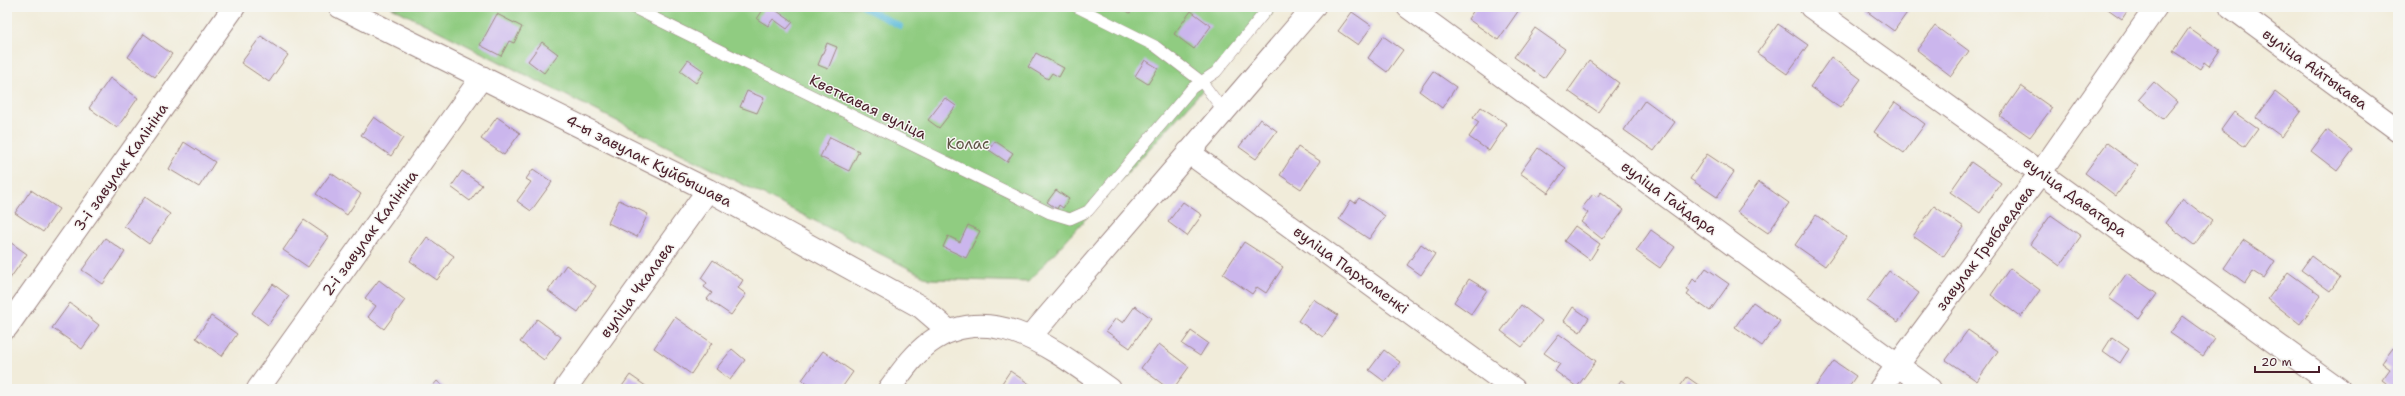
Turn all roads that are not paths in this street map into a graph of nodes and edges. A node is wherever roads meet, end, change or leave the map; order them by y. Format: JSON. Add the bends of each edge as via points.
{"nodes":[{"id":1,"x":234,"y":7,"type":"edge"},
{"id":2,"x":340,"y":7,"type":"edge"},
{"id":3,"x":632,"y":7,"type":"edge"},
{"id":4,"x":1077,"y":7,"type":"edge"},
{"id":5,"x":1269,"y":7,"type":"edge"},
{"id":6,"x":1314,"y":7,"type":"edge"},
{"id":7,"x":1408,"y":7,"type":"edge"},
{"id":8,"x":1811,"y":7,"type":"edge"},
{"id":9,"x":2156,"y":7,"type":"edge"},
{"id":10,"x":2231,"y":7,"type":"edge"},
{"id":11,"x":482,"y":77,"type":"junction"},
{"id":12,"x":1202,"y":82,"type":"junction"},
{"id":13,"x":1223,"y":110,"type":"junction"},
{"id":14,"x":2398,"y":130,"type":"edge"},
{"id":15,"x":1188,"y":152,"type":"junction"},
{"id":16,"x":2042,"y":172,"type":"junction"},
{"id":17,"x":708,"y":190,"type":"junction"},
{"id":18,"x":7,"y":327,"type":"edge"},
{"id":19,"x":949,"y":331,"type":"junction"},
{"id":20,"x":1030,"y":338,"type":"junction"},
{"id":21,"x":1897,"y":365,"type":"junction"},
{"id":22,"x":258,"y":389,"type":"edge"},
{"id":23,"x":565,"y":389,"type":"edge"},
{"id":24,"x":889,"y":389,"type":"edge"},
{"id":25,"x":1110,"y":389,"type":"edge"},
{"id":26,"x":1514,"y":389,"type":"edge"},
{"id":27,"x":1880,"y":389,"type":"edge"},
{"id":28,"x":1930,"y":389,"type":"edge"},
{"id":29,"x":2339,"y":389,"type":"edge"}],
"edges":[{"from":1,"to":18,"type":"street","name":"3-і завулак Калініна"},
{"from":2,"to":11,"type":"street","name":"4-ы завулак Куйбышава"},
{"from":3,"to":12,"type":"lane","name":"Кветкавая вуліца","via":[[1050,213],[1070,219],[1088,211],[1192,88]]},
{"from":4,"to":12,"type":"lane","via":[[1154,46]]},
{"from":5,"to":12,"type":"lane","name":"Кветкавая вуліца","via":[[1216,72]]},
{"from":6,"to":13,"type":"street"},
{"from":7,"to":21,"type":"street","name":"вуліца Гайдара"},
{"from":8,"to":16,"type":"street","name":"вуліца Даватара"},
{"from":9,"to":16,"type":"street","name":"завулак Грыбаедава"},
{"from":10,"to":14,"type":"street","name":"вуліца Айтыкава"},
{"from":11,"to":17,"type":"street","name":"4-ы завулак Куйбышава"},
{"from":11,"to":22,"type":"street","name":"2-і завулак Калініна"},
{"from":12,"to":13,"type":"lane"},
{"from":13,"to":15,"type":"street"},
{"from":15,"to":20,"type":"street"},
{"from":15,"to":26,"type":"street","name":"вуліца Пархоменкі"},
{"from":16,"to":21,"type":"street","name":"завулак Грыбаедава"},
{"from":16,"to":29,"type":"street","name":"вуліца Даватара"},
{"from":17,"to":19,"type":"street","name":"4-ы завулак Куйбышава","via":[[922,307]]},
{"from":17,"to":23,"type":"street","name":"вуліца Чкалава"},
{"from":19,"to":20,"type":"street","via":[[976,325],[1006,328]]},
{"from":19,"to":24,"type":"street","via":[[909,362]]},
{"from":20,"to":25,"type":"street","via":[[1062,356]]},
{"from":21,"to":27,"type":"street","name":"завулак Грыбаедава"},
{"from":21,"to":28,"type":"street","name":"вуліца Гайдара"}]}
